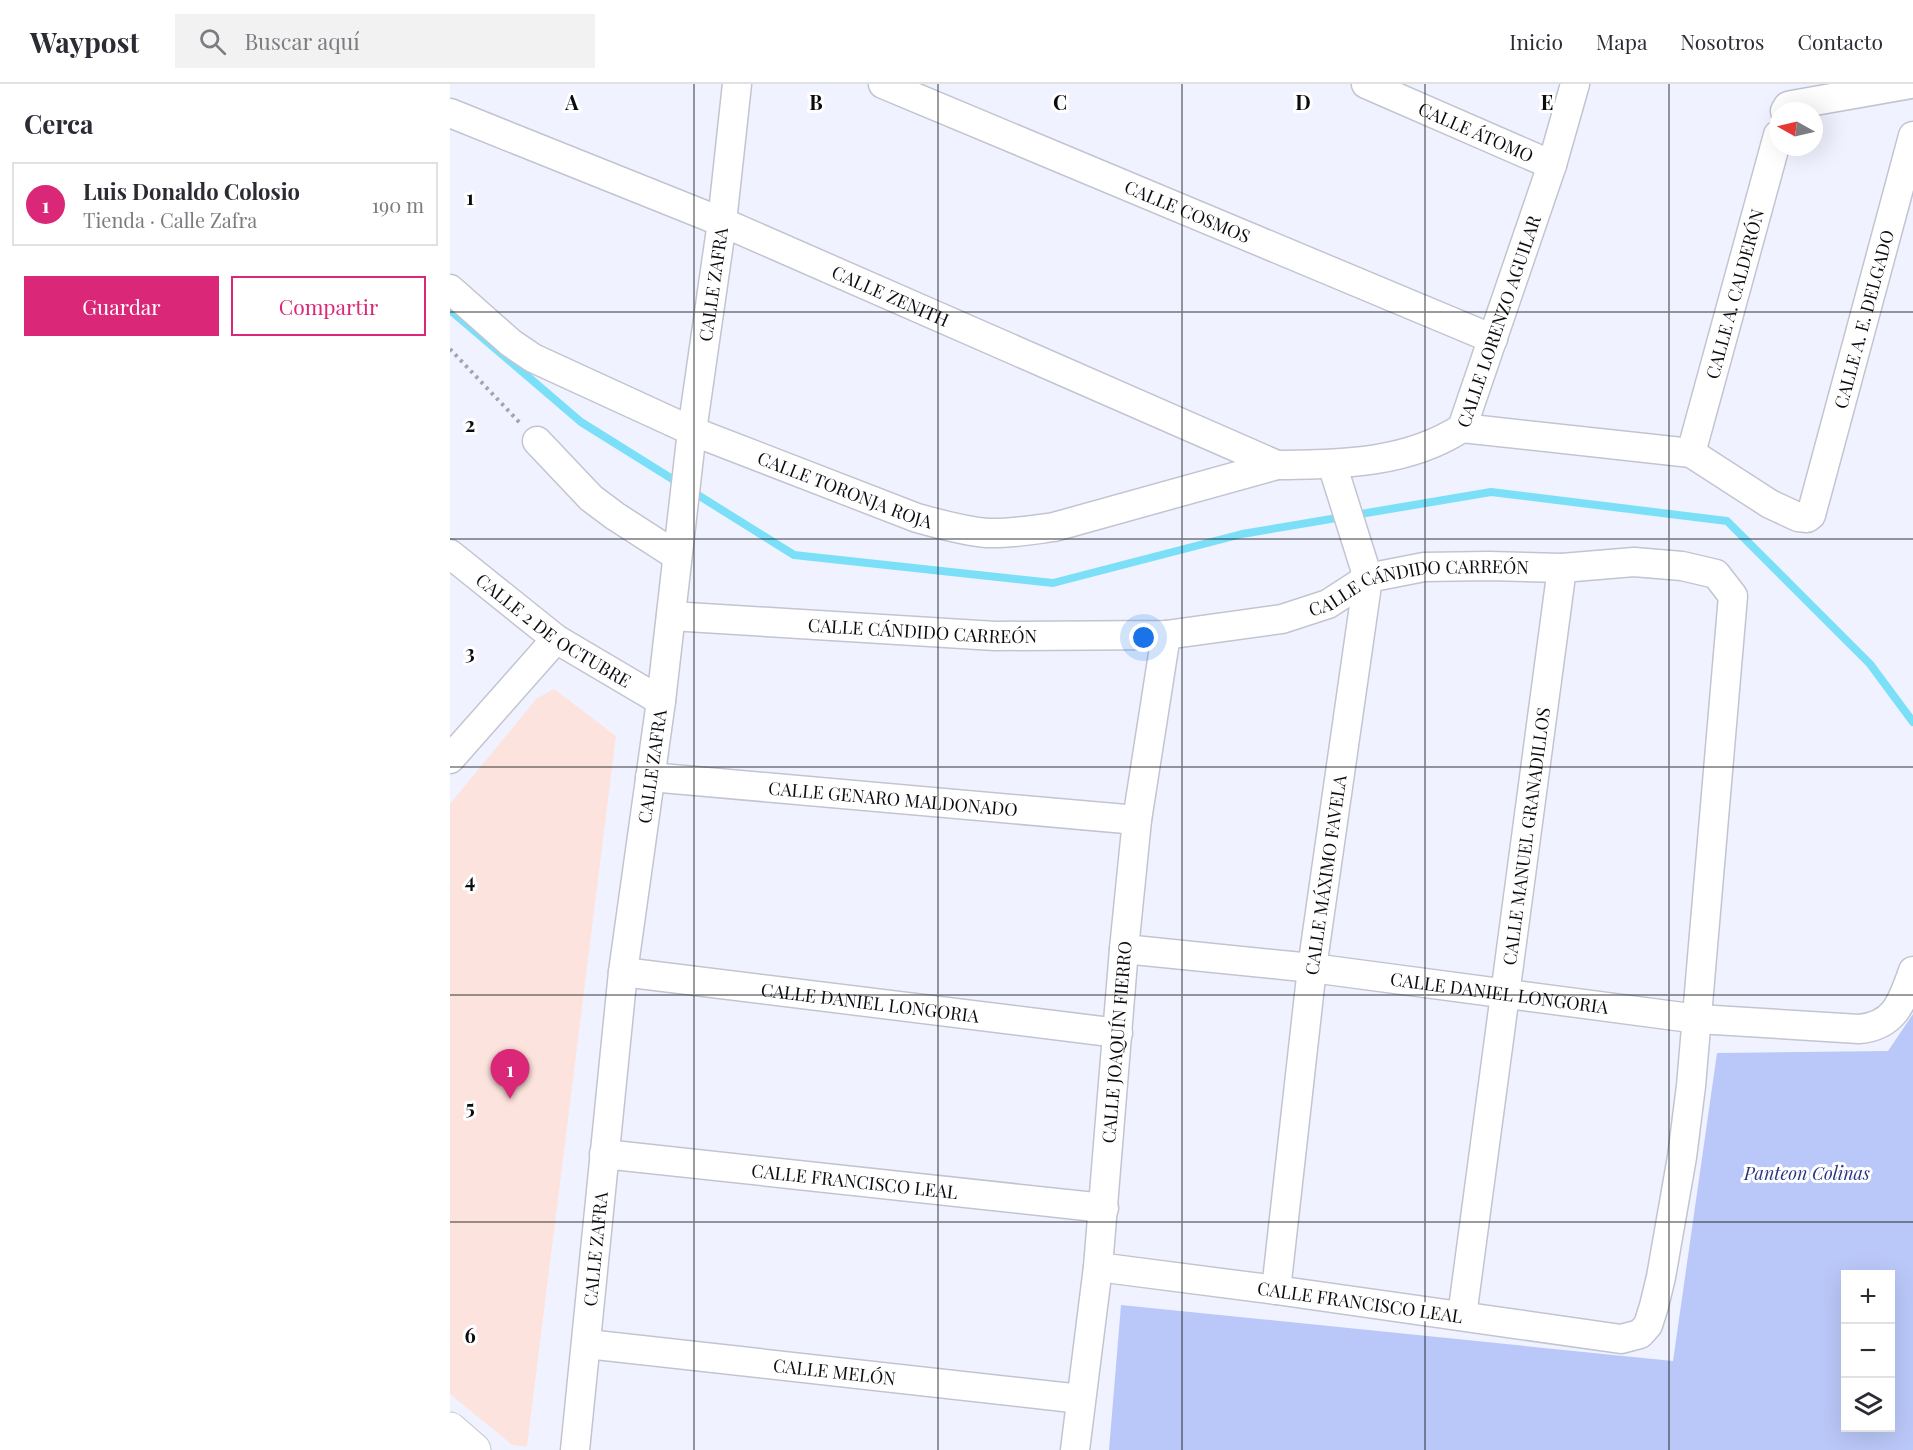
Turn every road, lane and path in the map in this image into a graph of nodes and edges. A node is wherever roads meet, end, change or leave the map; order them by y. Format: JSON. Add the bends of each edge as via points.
{"nodes":[{"id":1,"x":737,"y":84,"type":"edge"},
{"id":2,"x":883,"y":84,"type":"edge"},
{"id":3,"x":1366,"y":84,"type":"edge"},
{"id":4,"x":1575,"y":84,"type":"edge"},
{"id":5,"x":1911,"y":84,"type":"edge"},
{"id":6,"x":1819,"y":102,"type":"edge"},
{"id":7,"x":450,"y":113,"type":"edge"},
{"id":8,"x":1913,"y":136,"type":"edge"},
{"id":9,"x":1772,"y":156,"type":"edge"},
{"id":10,"x":1552,"y":165,"type":"junction"},
{"id":11,"x":722,"y":222,"type":"junction"},
{"id":12,"x":450,"y":289,"type":"edge"},
{"id":13,"x":1493,"y":339,"type":"junction"},
{"id":14,"x":450,"y":349,"type":"edge"},
{"id":15,"x":1462,"y":428,"type":"junction"},
{"id":16,"x":692,"y":431,"type":"junction"},
{"id":17,"x":537,"y":441,"type":"joint"},
{"id":18,"x":1691,"y":453,"type":"junction"},
{"id":19,"x":1332,"y":464,"type":"junction"},
{"id":20,"x":1277,"y":465,"type":"junction"},
{"id":21,"x":678,"y":549,"type":"junction"},
{"id":22,"x":450,"y":554,"type":"edge"},
{"id":23,"x":1364,"y":565,"type":"junction"},
{"id":24,"x":1562,"y":568,"type":"junction"},
{"id":25,"x":671,"y":616,"type":"junction"},
{"id":26,"x":1166,"y":635,"type":"junction"},
{"id":27,"x":556,"y":639,"type":"junction"},
{"id":28,"x":661,"y":701,"type":"junction"},
{"id":29,"x":450,"y":759,"type":"edge"},
{"id":30,"x":650,"y":777,"type":"junction"},
{"id":31,"x":1137,"y":820,"type":"junction"},
{"id":32,"x":1124,"y":949,"type":"junction"},
{"id":33,"x":1312,"y":968,"type":"junction"},
{"id":34,"x":1913,"y":971,"type":"edge"},
{"id":35,"x":623,"y":972,"type":"junction"},
{"id":36,"x":1505,"y":992,"type":"junction"},
{"id":37,"x":1698,"y":1019,"type":"junction"},
{"id":38,"x":1118,"y":1033,"type":"junction"},
{"id":39,"x":604,"y":1154,"type":"junction"},
{"id":40,"x":1104,"y":1208,"type":"junction"},
{"id":41,"x":1098,"y":1267,"type":"junction"},
{"id":42,"x":1276,"y":1290,"type":"junction"},
{"id":43,"x":1462,"y":1316,"type":"junction"},
{"id":44,"x":1621,"y":1339,"type":"joint"},
{"id":45,"x":587,"y":1344,"type":"junction"},
{"id":46,"x":1081,"y":1399,"type":"junction"},
{"id":47,"x":450,"y":1429,"type":"edge"},
{"id":48,"x":474,"y":1450,"type":"edge"},
{"id":49,"x":575,"y":1450,"type":"edge"},
{"id":50,"x":1075,"y":1450,"type":"edge"}],
"edges":[{"from":1,"to":11,"type":"street","name":"CALLE ZAFRA"},
{"from":2,"to":13,"type":"street","name":"CALLE COSMOS"},
{"from":3,"to":10,"type":"street","name":"CALLE ÁTOMO"},
{"from":4,"to":10,"type":"street","name":"CALLE LORENZO AGUILAR"},
{"from":5,"to":6,"type":"street"},
{"from":7,"to":11,"type":"street","name":"CALLE ZENITH"},
{"from":8,"to":18,"type":"street","name":"CALLE A. E. DELGADO","via":[[1810,515],[1798,517],[1770,504]]},
{"from":9,"to":18,"type":"street","name":"CALLE A. CALDERÓN"},
{"from":10,"to":13,"type":"street","name":"CALLE LORENZO AGUILAR"},
{"from":11,"to":16,"type":"street","name":"CALLE ZAFRA"},
{"from":11,"to":20,"type":"street","name":"CALLE ZENITH"},
{"from":12,"to":16,"type":"street","name":"CALLE TORONJA ROJA","via":[[511,344],[533,358]]},
{"from":13,"to":15,"type":"street","name":"CALLE LORENZO AGUILAR"},
{"from":14,"to":17,"type":"path"},
{"from":15,"to":18,"type":"street"},
{"from":15,"to":19,"type":"street","name":"CALLE LORENZO AGUILAR","via":[[1420,449],[1387,458]]},
{"from":16,"to":20,"type":"street","name":"CALLE TORONJA ROJA","via":[[917,518],[988,532],[1054,527]]},
{"from":16,"to":21,"type":"street","name":"CALLE ZAFRA"},
{"from":17,"to":21,"type":"street","via":[[591,498],[615,516]]},
{"from":19,"to":20,"type":"street","name":"CALLE ZENITH"},
{"from":19,"to":23,"type":"street","name":"CALLE MÁXIMO FAVELA"},
{"from":21,"to":25,"type":"street","name":"CALLE ZAFRA"},
{"from":22,"to":27,"type":"street","name":"CALLE 2 DE OCTUBRE"},
{"from":23,"to":24,"type":"street","name":"CALLE CÁNDIDO CARREÓN"},
{"from":23,"to":26,"type":"street","name":"CALLE CÁNDIDO CARREÓN","via":[[1328,604],[1282,619]]},
{"from":23,"to":33,"type":"street","name":"CALLE MÁXIMO FAVELA"},
{"from":24,"to":36,"type":"street","name":"CALLE MANUEL GRANADILLOS"},
{"from":24,"to":37,"type":"street","name":"CALLE CÁNDIDO CARREÓN","via":[[1634,562],[1682,566],[1716,574],[1733,596]]},
{"from":25,"to":26,"type":"street","name":"CALLE CÁNDIDO CARREÓN","via":[[994,636]]},
{"from":25,"to":28,"type":"street","name":"CALLE ZAFRA"},
{"from":26,"to":31,"type":"street","name":"CALLE JOAQUÍN FIERRO"},
{"from":27,"to":28,"type":"street","name":"CALLE 2 DE OCTUBRE"},
{"from":27,"to":29,"type":"street"},
{"from":28,"to":30,"type":"street","name":"CALLE ZAFRA"},
{"from":30,"to":31,"type":"street","name":"CALLE GENARO MALDONADO"},
{"from":30,"to":35,"type":"street","name":"CALLE ZAFRA"},
{"from":31,"to":32,"type":"street","name":"CALLE JOAQUÍN FIERRO"},
{"from":32,"to":33,"type":"street","name":"CALLE DANIEL LONGORIA"},
{"from":32,"to":38,"type":"street","name":"CALLE JOAQUÍN FIERRO"},
{"from":33,"to":36,"type":"street","name":"CALLE DANIEL LONGORIA"},
{"from":33,"to":42,"type":"street","name":"CALLE MÁXIMO FAVELA"},
{"from":34,"to":37,"type":"street","name":"CALLE DANIEL LONGORIA","via":[[1891,1017],[1875,1027]]},
{"from":35,"to":38,"type":"street","name":"CALLE DANIEL LONGORIA"},
{"from":35,"to":39,"type":"street","name":"CALLE ZAFRA"},
{"from":36,"to":37,"type":"street","name":"CALLE DANIEL LONGORIA"},
{"from":36,"to":43,"type":"street","name":"CALLE MANUEL GRANADILLOS"},
{"from":37,"to":44,"type":"street","name":"CALLE CÁNDIDO CARREÓN","via":[[1682,1157],[1661,1278],[1648,1325],[1640,1334]]},
{"from":38,"to":40,"type":"street","name":"CALLE JOAQUÍN FIERRO"},
{"from":39,"to":40,"type":"street","name":"CALLE FRANCISCO LEAL"},
{"from":39,"to":45,"type":"street","name":"CALLE ZAFRA"},
{"from":40,"to":41,"type":"street","name":"CALLE JOAQUÍN FIERRO"},
{"from":41,"to":42,"type":"street","name":"CALLE FRANCISCO LEAL"},
{"from":41,"to":46,"type":"street","name":"CALLE JOAQUÍN FIERRO"},
{"from":42,"to":43,"type":"street","name":"CALLE FRANCISCO LEAL"},
{"from":43,"to":44,"type":"street","name":"CALLE FRANCISCO LEAL"},
{"from":45,"to":46,"type":"street","name":"CALLE MELÓN"},
{"from":45,"to":49,"type":"street","name":"CALLE ZAFRA"},
{"from":46,"to":50,"type":"street","name":"CALLE JOAQUÍN FIERRO"},
{"from":47,"to":48,"type":"main road"}]}
